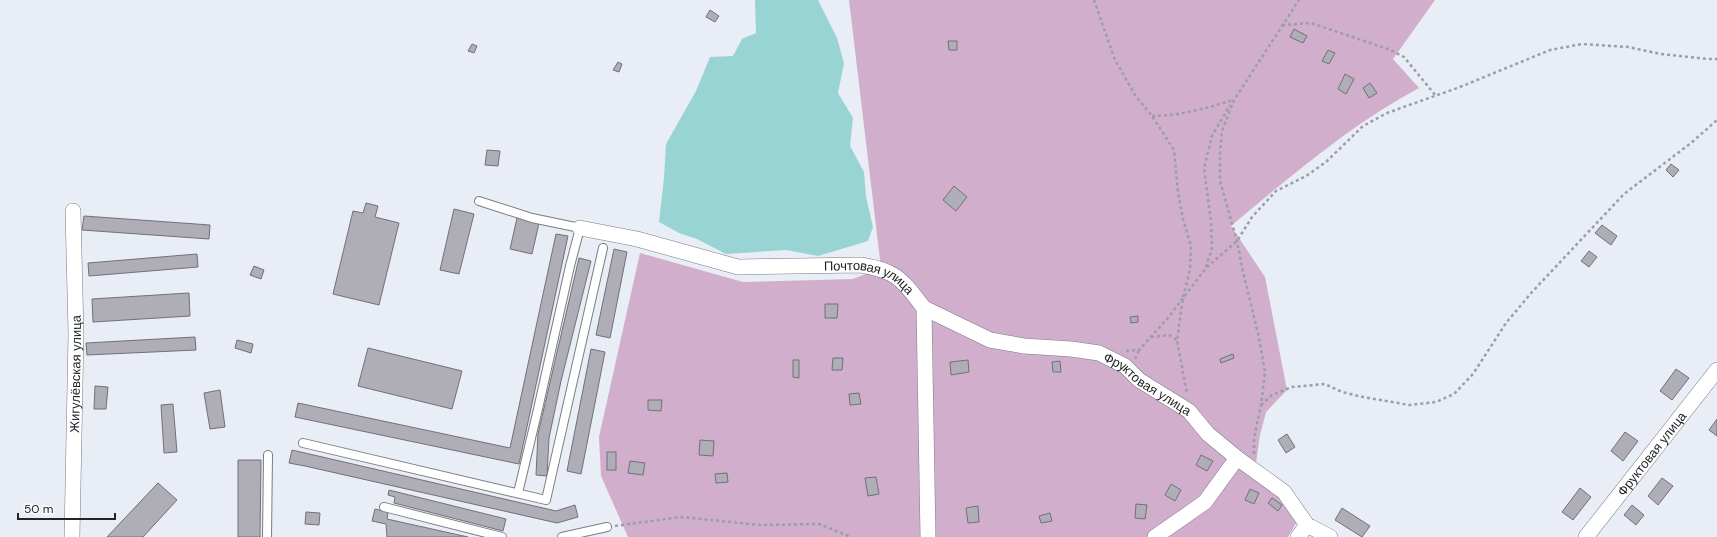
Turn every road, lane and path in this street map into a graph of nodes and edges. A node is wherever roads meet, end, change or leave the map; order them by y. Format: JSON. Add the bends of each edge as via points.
{"nodes":[{"id":1,"x":1094,"y":0,"type":"edge"},
{"id":2,"x":1299,"y":0,"type":"edge"},
{"id":3,"x":1281,"y":25,"type":"junction"},
{"id":4,"x":1717,"y":59,"type":"edge"},
{"id":5,"x":1436,"y":96,"type":"junction"},
{"id":6,"x":1234,"y":100,"type":"junction"},
{"id":7,"x":1152,"y":116,"type":"junction"},
{"id":8,"x":1717,"y":120,"type":"edge"},
{"id":9,"x":479,"y":201,"type":"dead end"},
{"id":10,"x":73,"y":211,"type":"dead end"},
{"id":11,"x":580,"y":228,"type":"junction"},
{"id":12,"x":1237,"y":241,"type":"junction"},
{"id":13,"x":603,"y":248,"type":"dead end"},
{"id":14,"x":1206,"y":268,"type":"junction"},
{"id":15,"x":1183,"y":298,"type":"junction"},
{"id":16,"x":924,"y":308,"type":"junction"},
{"id":17,"x":1151,"y":337,"type":"junction"},
{"id":18,"x":1177,"y":340,"type":"junction"},
{"id":19,"x":1123,"y":351,"type":"dead end"},
{"id":20,"x":1717,"y":370,"type":"edge"},
{"id":21,"x":1261,"y":405,"type":"junction"},
{"id":22,"x":1189,"y":411,"type":"junction"},
{"id":23,"x":303,"y":443,"type":"dead end"},
{"id":24,"x":268,"y":455,"type":"dead end"},
{"id":25,"x":1237,"y":458,"type":"junction"},
{"id":26,"x":1255,"y":470,"type":"junction"},
{"id":27,"x":518,"y":493,"type":"junction"},
{"id":28,"x":384,"y":507,"type":"dead end"},
{"id":29,"x":1308,"y":525,"type":"junction"},
{"id":30,"x":607,"y":527,"type":"joint"},
{"id":31,"x":72,"y":537,"type":"edge"},
{"id":32,"x":267,"y":537,"type":"edge"},
{"id":33,"x":502,"y":537,"type":"edge"},
{"id":34,"x":562,"y":537,"type":"edge"},
{"id":35,"x":851,"y":537,"type":"edge"},
{"id":36,"x":928,"y":537,"type":"edge"},
{"id":37,"x":1155,"y":537,"type":"edge"},
{"id":38,"x":1298,"y":537,"type":"edge"},
{"id":39,"x":1330,"y":537,"type":"edge"},
{"id":40,"x":1586,"y":537,"type":"edge"}],
"edges":[{"from":1,"to":7,"type":"path","via":[[1115,60],[1135,94]]},
{"from":2,"to":3,"type":"path"},
{"from":3,"to":5,"type":"path","via":[[1311,23],[1388,49],[1404,57]]},
{"from":3,"to":6,"type":"path"},
{"from":4,"to":5,"type":"path","via":[[1582,44],[1550,50]]},
{"from":5,"to":12,"type":"path","via":[[1387,113],[1363,126],[1326,162],[1306,176],[1276,191],[1252,217]]},
{"from":6,"to":7,"type":"path","via":[[1170,116]]},
{"from":6,"to":12,"type":"path","via":[[1222,131],[1220,181]]},
{"from":6,"to":14,"type":"path","via":[[1212,136],[1204,168],[1212,248]]},
{"from":7,"to":15,"type":"path","via":[[1174,150],[1179,199],[1191,246],[1190,269]]},
{"from":8,"to":21,"type":"path","via":[[1624,194],[1506,322],[1473,374],[1454,394],[1436,402],[1409,405],[1342,392],[1325,384],[1292,387],[1272,396]]},
{"from":9,"to":11,"type":"lane","via":[[532,218]]},
{"from":10,"to":31,"type":"street","name":"Жигулёвская улица","via":[[76,334]]},
{"from":11,"to":16,"type":"street","name":"Почтовая улица","via":[[637,239],[738,267],[861,265],[881,268],[901,279]]},
{"from":11,"to":27,"type":"lane"},
{"from":12,"to":14,"type":"path"},
{"from":12,"to":21,"type":"path","via":[[1265,372]]},
{"from":13,"to":27,"type":"lane","via":[[546,500]]},
{"from":14,"to":15,"type":"path"},
{"from":15,"to":17,"type":"path"},
{"from":15,"to":18,"type":"path"},
{"from":16,"to":22,"type":"street","name":"Фруктовая улица","via":[[990,340],[1099,353],[1125,366],[1139,380]]},
{"from":16,"to":36,"type":"street","name":"Почтовая улица"},
{"from":17,"to":18,"type":"path","via":[[1169,335]]},
{"from":17,"to":19,"type":"path","via":[[1139,350]]},
{"from":18,"to":22,"type":"path"},
{"from":20,"to":40,"type":"street","name":"Фруктовая улица"},
{"from":21,"to":26,"type":"path","via":[[1254,438]]},
{"from":22,"to":25,"type":"street","name":"Фруктовая улица","via":[[1208,434]]},
{"from":23,"to":27,"type":"lane"},
{"from":24,"to":32,"type":"lane"},
{"from":25,"to":26,"type":"street","name":"Фруктовая улица"},
{"from":25,"to":37,"type":"street","via":[[1205,502]]},
{"from":26,"to":29,"type":"street","name":"Фруктовая улица","via":[[1284,492]]},
{"from":28,"to":33,"type":"lane"},
{"from":29,"to":38,"type":"street"},
{"from":29,"to":39,"type":"street","name":"Фруктовая улица"},
{"from":30,"to":34,"type":"lane"},
{"from":30,"to":35,"type":"path","via":[[681,517],[760,525],[819,524]]}]}
